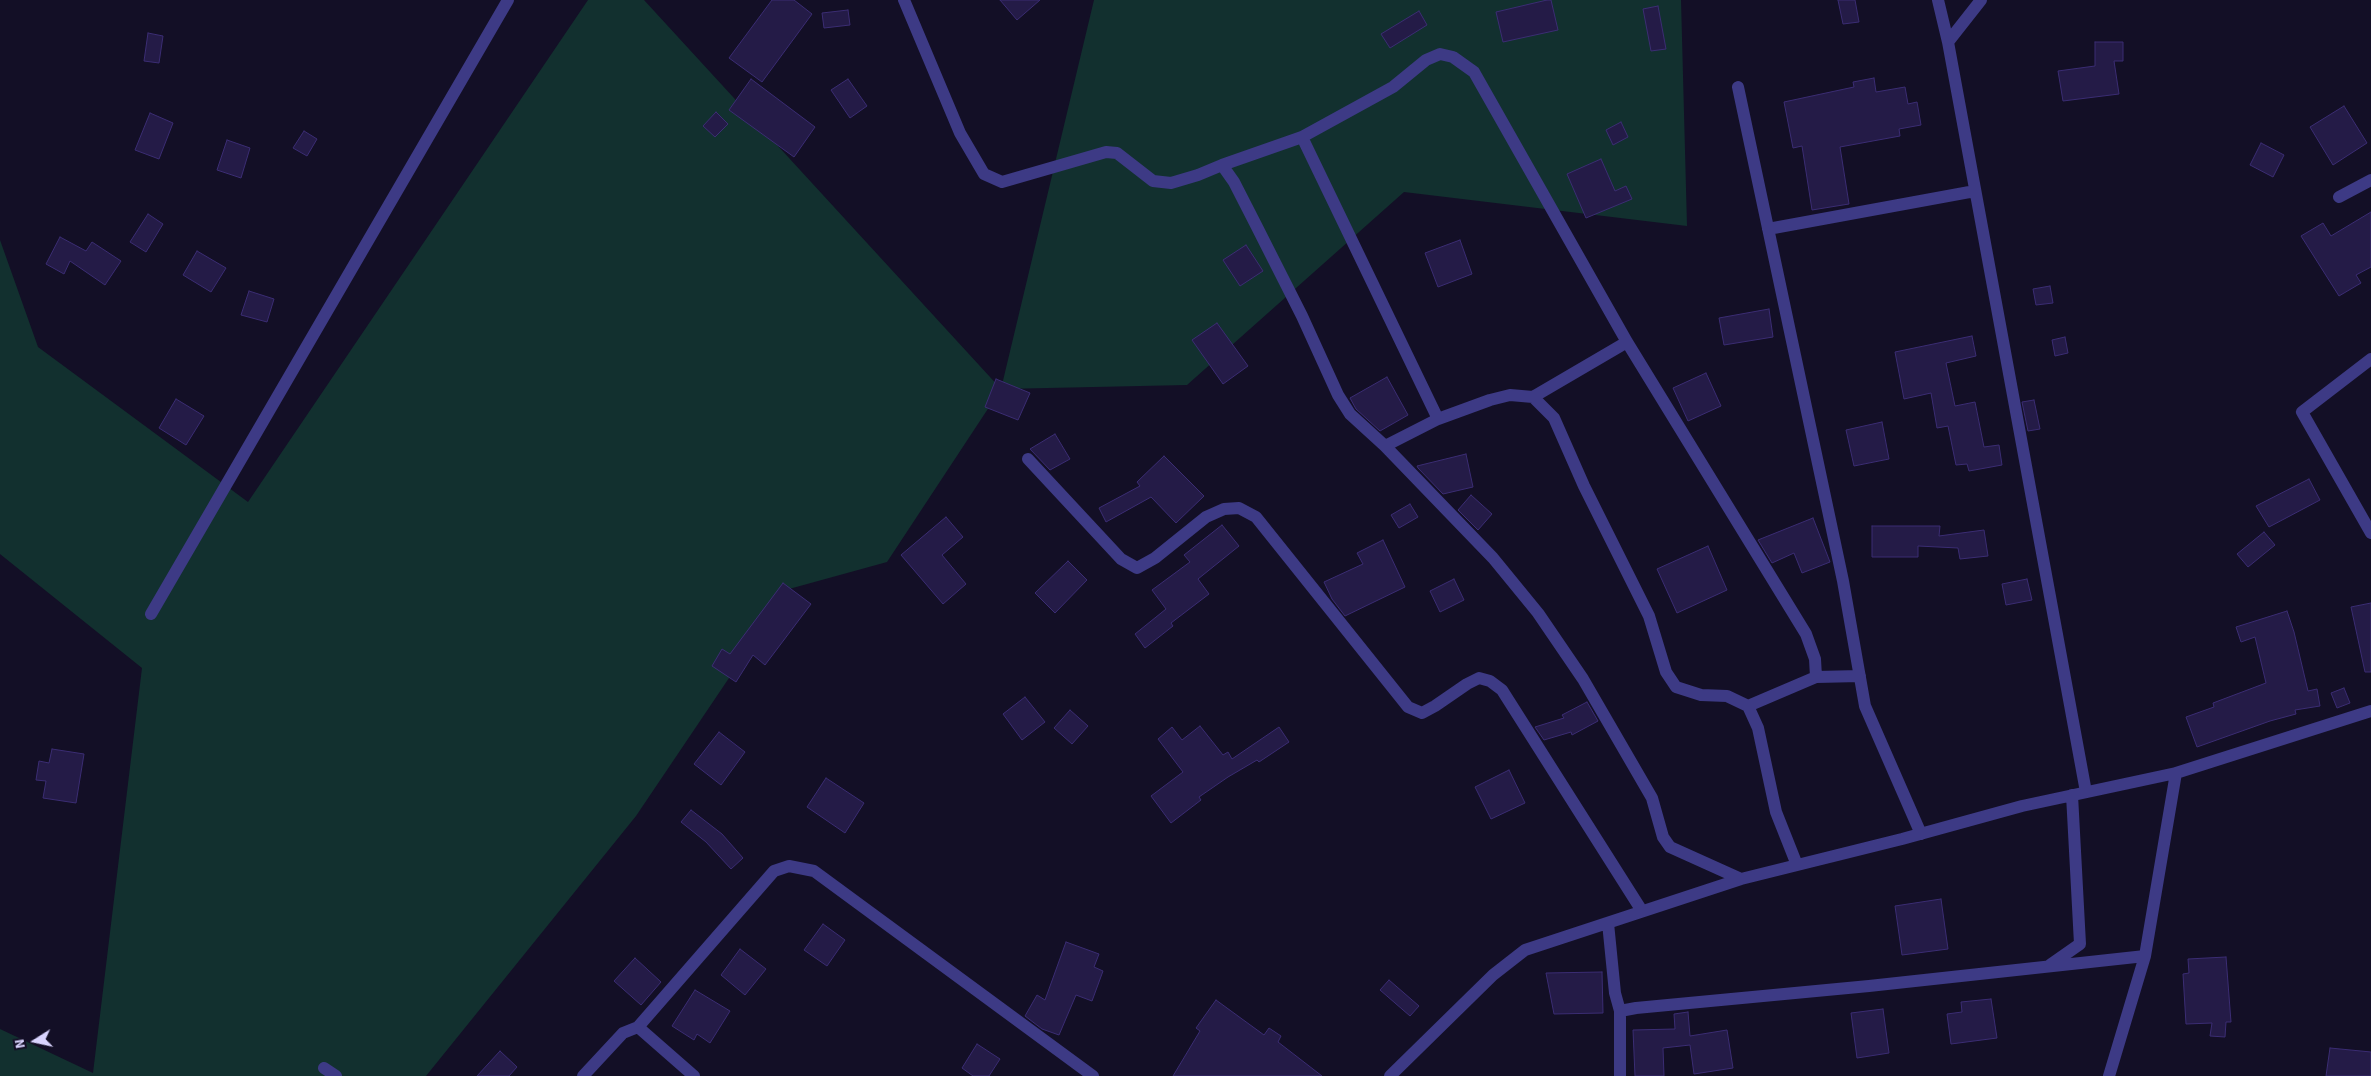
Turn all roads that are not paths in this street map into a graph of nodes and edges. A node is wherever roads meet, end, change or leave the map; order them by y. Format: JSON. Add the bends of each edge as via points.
{"nodes":[{"id":1,"x":508,"y":0,"type":"edge"},
{"id":2,"x":904,"y":0,"type":"edge"},
{"id":3,"x":1938,"y":0,"type":"edge"},
{"id":4,"x":1981,"y":0,"type":"edge"},
{"id":5,"x":1948,"y":42,"type":"junction"},
{"id":6,"x":1738,"y":87,"type":"dead end"},
{"id":7,"x":1302,"y":137,"type":"junction"},
{"id":8,"x":1222,"y":165,"type":"junction"},
{"id":9,"x":2371,"y":180,"type":"edge"},
{"id":10,"x":1976,"y":190,"type":"junction"},
{"id":11,"x":2339,"y":197,"type":"dead end"},
{"id":12,"x":1768,"y":230,"type":"junction"},
{"id":13,"x":1627,"y":342,"type":"junction"},
{"id":14,"x":2371,"y":359,"type":"edge"},
{"id":15,"x":1534,"y":396,"type":"junction"},
{"id":16,"x":1438,"y":419,"type":"junction"},
{"id":17,"x":1385,"y":446,"type":"junction"},
{"id":18,"x":1028,"y":459,"type":"dead end"},
{"id":19,"x":2371,"y":532,"type":"edge"},
{"id":20,"x":151,"y":614,"type":"dead end"},
{"id":21,"x":1816,"y":676,"type":"junction"},
{"id":22,"x":1860,"y":676,"type":"junction"},
{"id":23,"x":1748,"y":706,"type":"junction"},
{"id":24,"x":2371,"y":711,"type":"edge"},
{"id":25,"x":2176,"y":773,"type":"junction"},
{"id":26,"x":2086,"y":792,"type":"junction"},
{"id":27,"x":2072,"y":795,"type":"junction"},
{"id":28,"x":1921,"y":834,"type":"junction"},
{"id":29,"x":1796,"y":865,"type":"junction"},
{"id":30,"x":1741,"y":879,"type":"junction"},
{"id":31,"x":1642,"y":911,"type":"junction"},
{"id":32,"x":1608,"y":922,"type":"junction"},
{"id":33,"x":2145,"y":956,"type":"junction"},
{"id":34,"x":2048,"y":966,"type":"junction"},
{"id":35,"x":1620,"y":1011,"type":"junction"},
{"id":36,"x":638,"y":1027,"type":"junction"},
{"id":37,"x":324,"y":1068,"type":"dead end"},
{"id":38,"x":336,"y":1076,"type":"edge"},
{"id":39,"x":583,"y":1076,"type":"edge"},
{"id":40,"x":694,"y":1076,"type":"edge"},
{"id":41,"x":1093,"y":1076,"type":"edge"},
{"id":42,"x":1390,"y":1076,"type":"edge"},
{"id":43,"x":1620,"y":1076,"type":"edge"},
{"id":44,"x":2109,"y":1076,"type":"edge"}],
"edges":[{"from":1,"to":20,"type":"street"},
{"from":2,"to":8,"type":"street","via":[[960,134],[984,174],[1002,182],[1106,152],[1117,153],[1153,181],[1171,183]]},
{"from":3,"to":5,"type":"street"},
{"from":4,"to":5,"type":"street"},
{"from":5,"to":10,"type":"street"},
{"from":6,"to":12,"type":"street"},
{"from":7,"to":8,"type":"street"},
{"from":7,"to":13,"type":"street","via":[[1394,87],[1426,60],[1440,54],[1453,57],[1474,72]]},
{"from":7,"to":16,"type":"street"},
{"from":8,"to":17,"type":"street","via":[[1234,182],[1302,316],[1338,395],[1350,414]]},
{"from":9,"to":11,"type":"street"},
{"from":10,"to":12,"type":"street"},
{"from":10,"to":26,"type":"street"},
{"from":12,"to":22,"type":"street","via":[[1843,581]]},
{"from":13,"to":15,"type":"street"},
{"from":13,"to":21,"type":"street","via":[[1806,634],[1816,659]]},
{"from":14,"to":19,"type":"street","via":[[2302,412]]},
{"from":15,"to":16,"type":"street","via":[[1510,395]]},
{"from":15,"to":23,"type":"street","via":[[1554,418],[1648,616],[1666,672],[1676,687],[1701,695],[1727,696]]},
{"from":16,"to":17,"type":"street"},
{"from":17,"to":30,"type":"street","via":[[1493,558],[1538,613],[1583,679],[1652,798],[1663,837],[1670,847]]},
{"from":18,"to":31,"type":"street","via":[[1121,559],[1137,568],[1155,558],[1206,517],[1224,509],[1239,508],[1256,517],[1408,707],[1422,713],[1479,678],[1490,681],[1502,690]]},
{"from":21,"to":22,"type":"street"},
{"from":21,"to":23,"type":"street"},
{"from":22,"to":28,"type":"street","via":[[1865,706]]},
{"from":23,"to":29,"type":"street","via":[[1758,728],[1776,812]]},
{"from":24,"to":25,"type":"street"},
{"from":25,"to":26,"type":"street"},
{"from":25,"to":33,"type":"street"},
{"from":26,"to":27,"type":"street"},
{"from":27,"to":28,"type":"street"},
{"from":27,"to":34,"type":"street","via":[[2080,944]]},
{"from":28,"to":29,"type":"street"},
{"from":29,"to":30,"type":"street"},
{"from":30,"to":31,"type":"street"},
{"from":31,"to":32,"type":"street"},
{"from":32,"to":35,"type":"street"},
{"from":32,"to":42,"type":"street","via":[[1526,950],[1493,975]]},
{"from":33,"to":34,"type":"street"},
{"from":33,"to":44,"type":"street"},
{"from":34,"to":35,"type":"street"},
{"from":35,"to":43,"type":"street"},
{"from":36,"to":39,"type":"street","via":[[623,1033]]},
{"from":36,"to":40,"type":"street"},
{"from":36,"to":41,"type":"street","via":[[774,871],[789,866],[814,871]]},
{"from":37,"to":38,"type":"street"}]}
